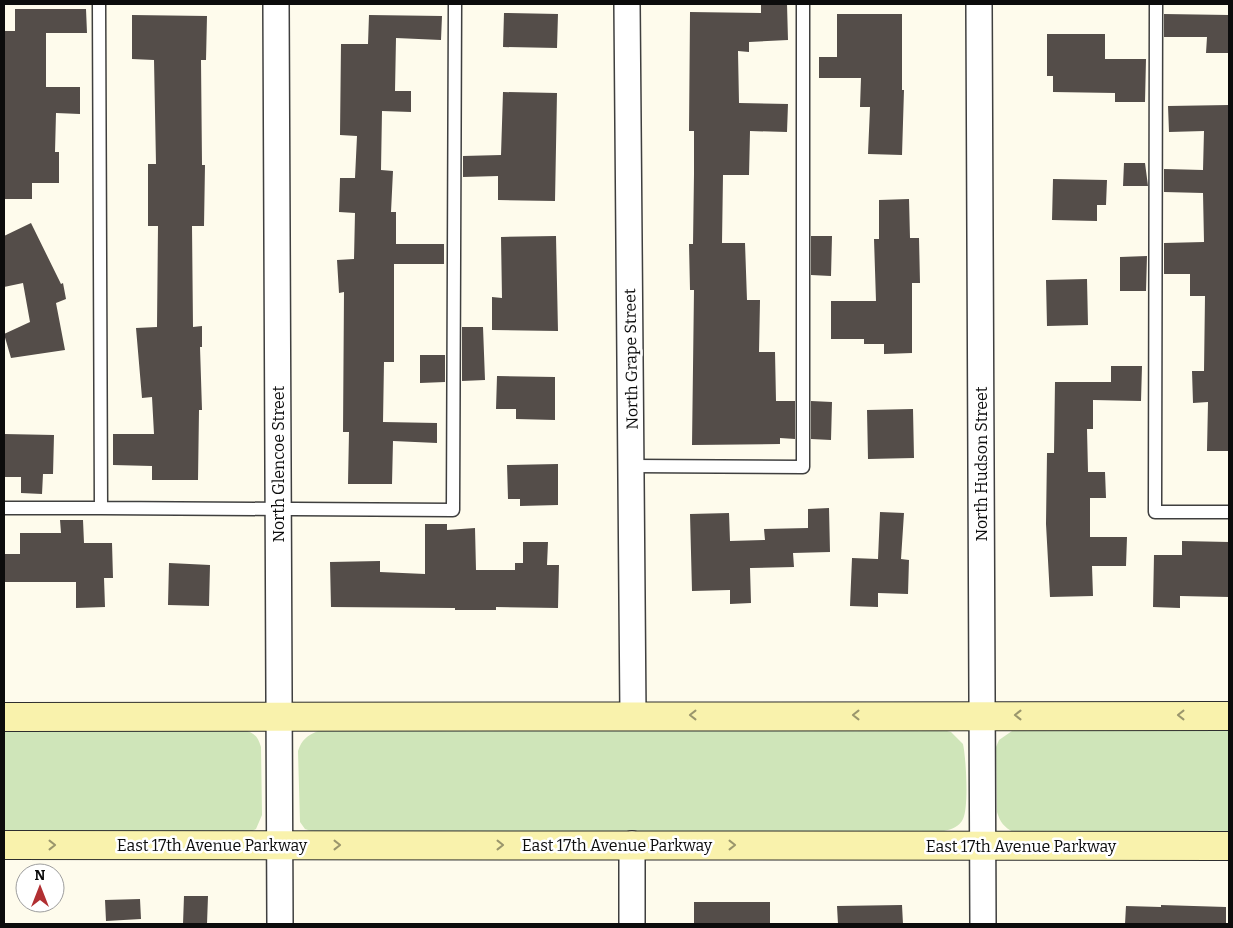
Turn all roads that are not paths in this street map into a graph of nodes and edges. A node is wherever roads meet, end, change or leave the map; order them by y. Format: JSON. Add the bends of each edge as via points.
{"nodes":[{"id":1,"x":99,"y":4,"type":"edge"},
{"id":2,"x":276,"y":4,"type":"edge"},
{"id":3,"x":454,"y":4,"type":"edge"},
{"id":4,"x":627,"y":4,"type":"edge"},
{"id":5,"x":803,"y":4,"type":"edge"},
{"id":6,"x":979,"y":4,"type":"edge"},
{"id":7,"x":1156,"y":4,"type":"edge"},
{"id":8,"x":632,"y":466,"type":"junction"},
{"id":9,"x":4,"y":508,"type":"edge"},
{"id":10,"x":101,"y":508,"type":"junction"},
{"id":11,"x":278,"y":509,"type":"junction"},
{"id":12,"x":1229,"y":512,"type":"edge"},
{"id":13,"x":633,"y":715,"type":"junction"},
{"id":14,"x":982,"y":715,"type":"junction"},
{"id":15,"x":1229,"y":716,"type":"edge"},
{"id":16,"x":4,"y":717,"type":"edge"},
{"id":17,"x":279,"y":717,"type":"junction"},
{"id":18,"x":632,"y":844,"type":"junction"},
{"id":19,"x":4,"y":845,"type":"edge"},
{"id":20,"x":281,"y":846,"type":"junction"},
{"id":21,"x":982,"y":846,"type":"junction"},
{"id":22,"x":1229,"y":846,"type":"edge"},
{"id":23,"x":280,"y":924,"type":"edge"},
{"id":24,"x":632,"y":924,"type":"edge"},
{"id":25,"x":983,"y":924,"type":"edge"}],
"edges":[{"from":1,"to":10,"type":"lane"},
{"from":2,"to":11,"type":"street","name":"North Glencoe Street"},
{"from":3,"to":11,"type":"lane","via":[[453,510]]},
{"from":4,"to":8,"type":"street","name":"North Grape Street"},
{"from":5,"to":8,"type":"lane","via":[[803,467]]},
{"from":6,"to":14,"type":"street","name":"North Hudson Street"},
{"from":7,"to":12,"type":"lane","via":[[1155,512]]},
{"from":8,"to":13,"type":"street","name":"North Grape Street"},
{"from":9,"to":10,"type":"lane"},
{"from":10,"to":11,"type":"lane"},
{"from":11,"to":17,"type":"street","name":"North Glencoe Street"},
{"from":14,"to":13,"type":"main road","one_way":true},
{"from":13,"to":17,"type":"main road"},
{"from":15,"to":14,"type":"main road","one_way":true},
{"from":14,"to":21,"type":"street","name":"North Hudson Street"},
{"from":16,"to":17,"type":"main road"},
{"from":17,"to":20,"type":"street","name":"North Glencoe Street"},
{"from":20,"to":18,"type":"main road","name":"East 17th Avenue Parkway","one_way":true},
{"from":18,"to":21,"type":"main road","name":"East 17th Avenue Parkway","one_way":true},
{"from":18,"to":24,"type":"street"},
{"from":19,"to":20,"type":"main road","name":"East 17th Avenue Parkway","one_way":true},
{"from":20,"to":23,"type":"street","name":"North Glencoe Street"},
{"from":21,"to":22,"type":"main road","name":"East 17th Avenue Parkway"},
{"from":21,"to":25,"type":"street","name":"North Hudson Street"}]}
